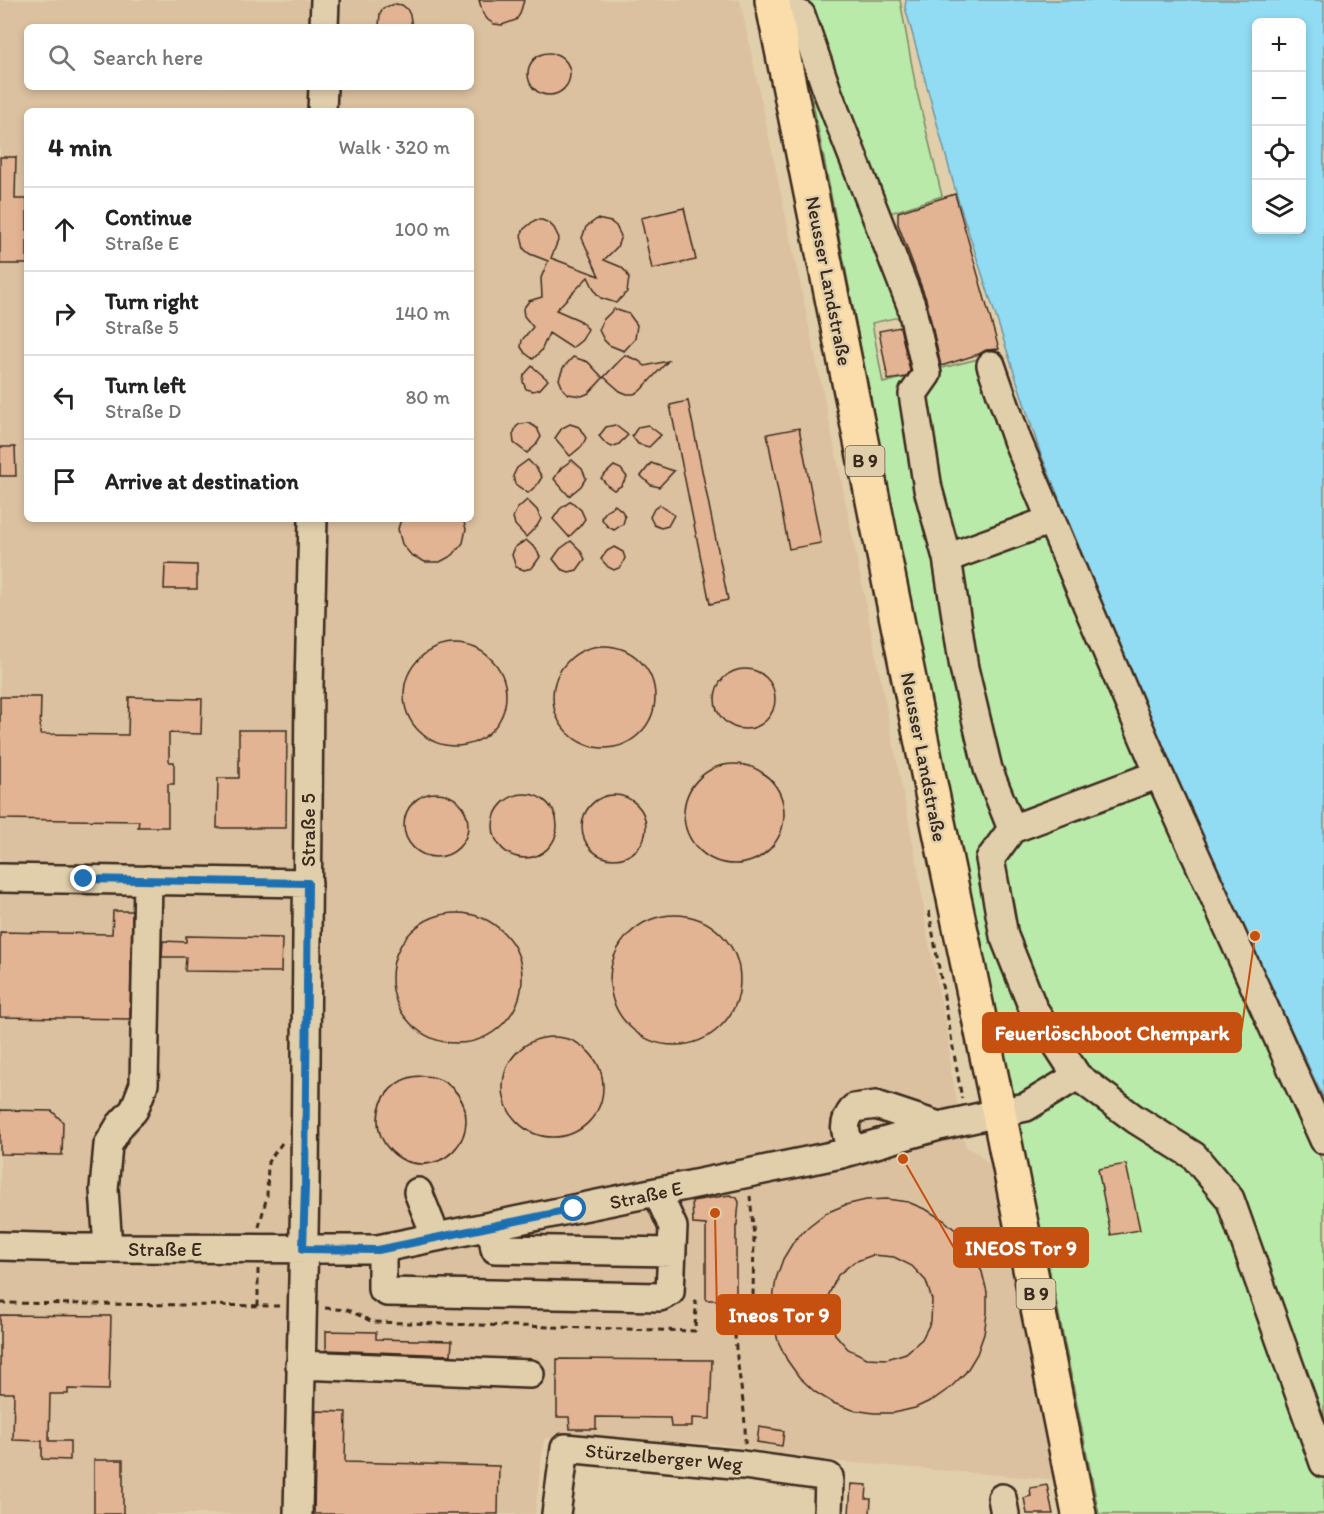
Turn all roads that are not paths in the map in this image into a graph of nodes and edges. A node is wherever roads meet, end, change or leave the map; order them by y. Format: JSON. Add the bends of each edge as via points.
{"nodes":[{"id":1,"x":325,"y":0,"type":"edge"},
{"id":2,"x":773,"y":2,"type":"edge"},
{"id":3,"x":324,"y":24,"type":"edge"},
{"id":4,"x":323,"y":90,"type":"edge"},
{"id":5,"x":322,"y":108,"type":"edge"},
{"id":6,"x":991,"y":364,"type":"dead end"},
{"id":7,"x":1051,"y":520,"type":"junction"},
{"id":8,"x":313,"y":522,"type":"edge"},
{"id":9,"x":947,"y":558,"type":"junction"},
{"id":10,"x":1159,"y":774,"type":"junction"},
{"id":11,"x":1012,"y":829,"type":"junction"},
{"id":12,"x":0,"y":878,"type":"edge"},
{"id":13,"x":148,"y":880,"type":"junction"},
{"id":14,"x":308,"y":883,"type":"junction"},
{"id":15,"x":1077,"y":1076,"type":"junction"},
{"id":16,"x":999,"y":1113,"type":"junction"},
{"id":17,"x":939,"y":1126,"type":"junction"},
{"id":18,"x":1324,"y":1140,"type":"edge"},
{"id":19,"x":852,"y":1151,"type":"junction"},
{"id":20,"x":418,"y":1192,"type":"dead end"},
{"id":21,"x":657,"y":1192,"type":"junction"},
{"id":22,"x":436,"y":1238,"type":"junction"},
{"id":23,"x":493,"y":1238,"type":"junction"},
{"id":24,"x":0,"y":1246,"type":"edge"},
{"id":25,"x":108,"y":1248,"type":"junction"},
{"id":26,"x":303,"y":1249,"type":"junction"},
{"id":27,"x":382,"y":1249,"type":"junction"},
{"id":28,"x":672,"y":1252,"type":"junction"},
{"id":29,"x":493,"y":1294,"type":"junction"},
{"id":30,"x":300,"y":1365,"type":"junction"},
{"id":31,"x":530,"y":1374,"type":"dead end"},
{"id":32,"x":1324,"y":1463,"type":"edge"},
{"id":33,"x":298,"y":1514,"type":"edge"},
{"id":34,"x":556,"y":1514,"type":"edge"},
{"id":35,"x":828,"y":1514,"type":"edge"},
{"id":36,"x":1080,"y":1514,"type":"edge"}],
"edges":[{"from":1,"to":3,"type":"street"},
{"from":2,"to":9,"type":"street","via":[[801,15],[911,305],[927,374],[913,394],[927,489]]},
{"from":2,"to":16,"type":"main road","name":"Neusser Landstraße","number":"B 9"},
{"from":4,"to":5,"type":"street"},
{"from":6,"to":7,"type":"street","via":[[1017,440]]},
{"from":7,"to":9,"type":"street"},
{"from":7,"to":10,"type":"street"},
{"from":8,"to":14,"type":"street","name":"Straße 5"},
{"from":9,"to":11,"type":"street","via":[[964,668],[988,769]]},
{"from":10,"to":11,"type":"street"},
{"from":10,"to":18,"type":"street"},
{"from":11,"to":15,"type":"street","via":[[990,859],[1004,936],[1033,1008]]},
{"from":12,"to":13,"type":"street"},
{"from":13,"to":14,"type":"street"},
{"from":13,"to":25,"type":"street","via":[[144,1084],[134,1110],[108,1145],[104,1189]]},
{"from":14,"to":26,"type":"street","name":"Straße 5"},
{"from":15,"to":16,"type":"street","name":"Straße E","via":[[1026,1107]]},
{"from":15,"to":32,"type":"street","via":[[1194,1156],[1230,1199]]},
{"from":16,"to":17,"type":"street","name":"Straße E"},
{"from":16,"to":36,"type":"main road","name":"Neusser Landstraße","number":"B 9"},
{"from":17,"to":19,"type":"street","name":"Straße E"},
{"from":17,"to":19,"type":"street","via":[[876,1105],[854,1107],[845,1127]]},
{"from":19,"to":21,"type":"street","name":"Straße E"},
{"from":20,"to":22,"type":"street"},
{"from":21,"to":23,"type":"street","name":"Straße E"},
{"from":21,"to":28,"type":"street","via":[[673,1227]]},
{"from":22,"to":23,"type":"street","name":"Straße E"},
{"from":22,"to":27,"type":"street","name":"Straße E"},
{"from":23,"to":28,"type":"street"},
{"from":23,"to":29,"type":"street"},
{"from":24,"to":25,"type":"street","name":"Straße E"},
{"from":25,"to":26,"type":"street","name":"Straße E"},
{"from":26,"to":27,"type":"street","name":"Straße E"},
{"from":26,"to":30,"type":"street","name":"Straße 5"},
{"from":27,"to":29,"type":"street","via":[[382,1289],[387,1292]]},
{"from":28,"to":29,"type":"street","via":[[670,1292],[660,1297]]},
{"from":30,"to":31,"type":"street"},
{"from":30,"to":33,"type":"street","name":"Straße 5"},
{"from":34,"to":35,"type":"street","name":"Stürzelberger Weg","via":[[565,1448],[829,1477]]}]}
